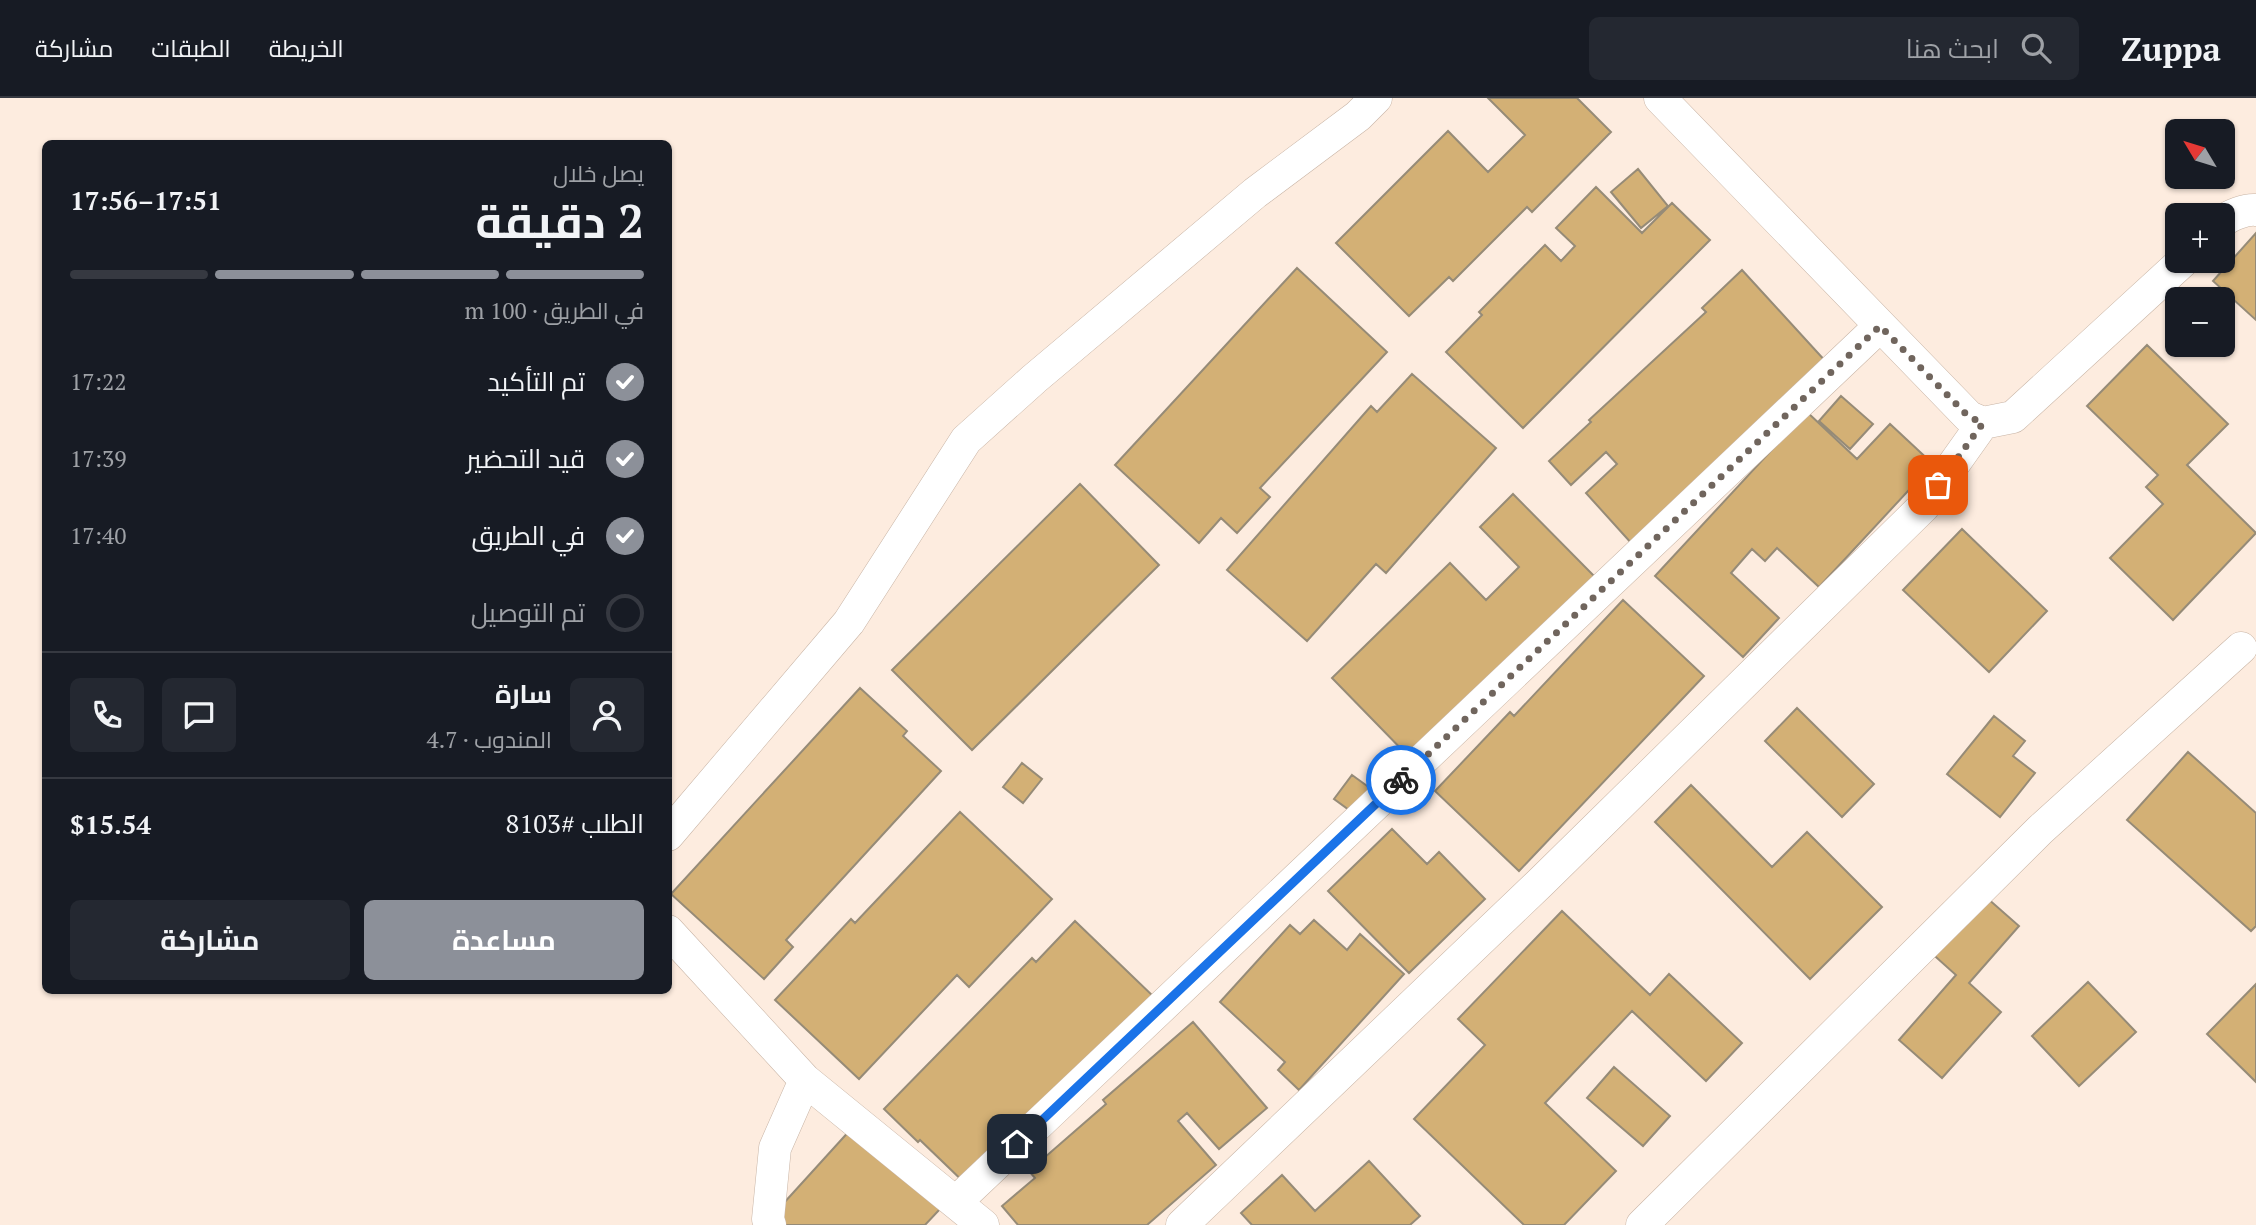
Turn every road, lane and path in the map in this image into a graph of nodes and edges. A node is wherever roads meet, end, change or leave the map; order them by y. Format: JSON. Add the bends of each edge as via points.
{"nodes":[{"id":1,"x":1376,"y":98,"type":"edge"},
{"id":2,"x":1660,"y":98,"type":"edge"},
{"id":3,"x":2256,"y":210,"type":"edge"},
{"id":4,"x":2235,"y":215,"type":"edge"},
{"id":5,"x":2170,"y":273,"type":"edge"},
{"id":6,"x":1880,"y":326,"type":"junction"},
{"id":7,"x":1983,"y":423,"type":"junction"},
{"id":8,"x":2241,"y":649,"type":"dead end"},
{"id":9,"x":672,"y":830,"type":"edge"},
{"id":10,"x":672,"y":935,"type":"edge"},
{"id":11,"x":806,"y":1080,"type":"junction"},
{"id":12,"x":956,"y":1202,"type":"junction"},
{"id":13,"x":770,"y":1225,"type":"edge"},
{"id":14,"x":983,"y":1225,"type":"edge"},
{"id":15,"x":1182,"y":1225,"type":"edge"},
{"id":16,"x":1642,"y":1225,"type":"edge"}],
"edges":[{"from":1,"to":9,"type":"street","via":[[1255,193],[967,440],[849,622]]},
{"from":2,"to":6,"type":"street"},
{"from":3,"to":4,"type":"street"},
{"from":5,"to":7,"type":"street","via":[[2013,417]]},
{"from":6,"to":7,"type":"street","via":[[1969,417]]},
{"from":6,"to":12,"type":"street"},
{"from":7,"to":15,"type":"street","via":[[1924,506],[1540,883]]},
{"from":8,"to":16,"type":"street","via":[[2040,830]]},
{"from":10,"to":11,"type":"street"},
{"from":11,"to":12,"type":"street"},
{"from":11,"to":13,"type":"street","via":[[775,1148]]},
{"from":12,"to":14,"type":"street"}]}
